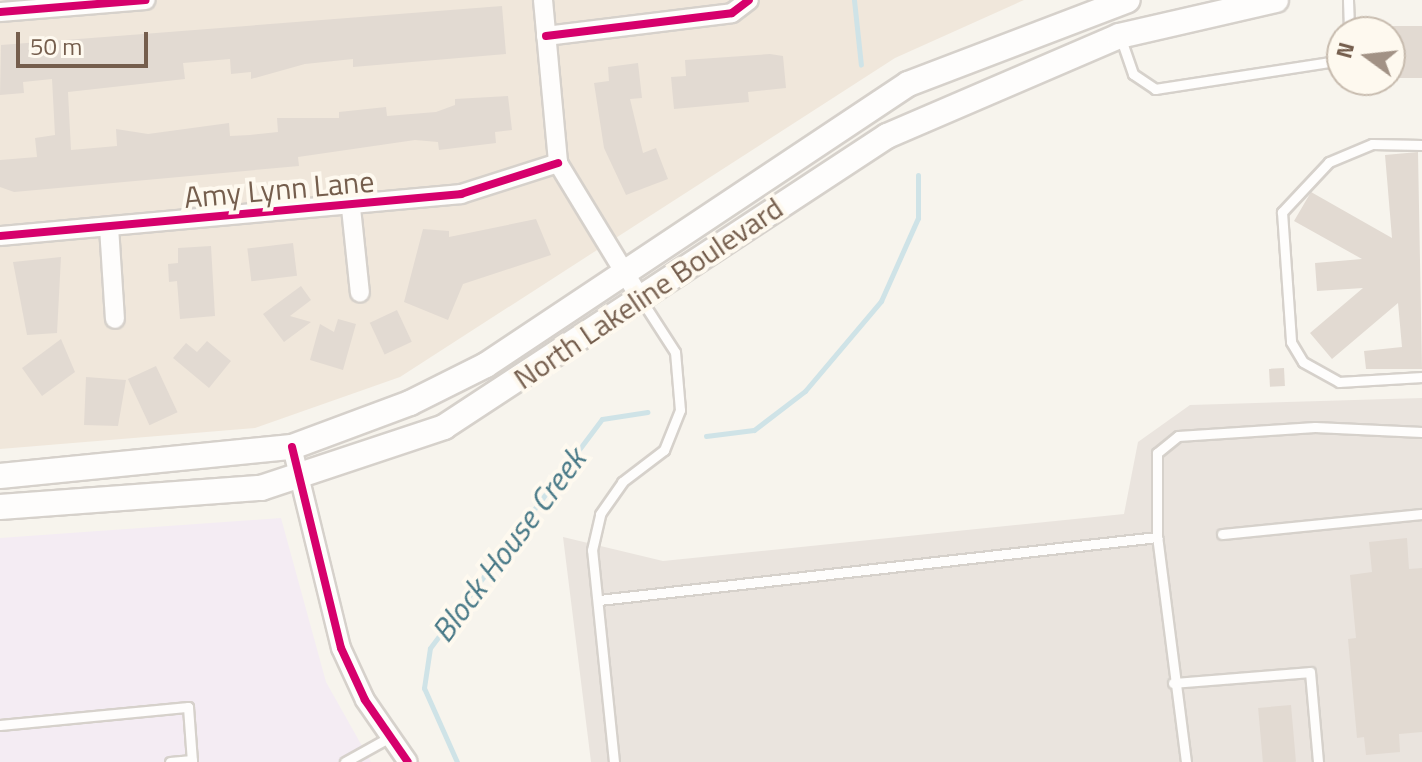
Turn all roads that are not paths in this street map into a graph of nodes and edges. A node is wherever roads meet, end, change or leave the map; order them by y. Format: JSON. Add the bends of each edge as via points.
{"nodes":[{"id":1,"x":146,"y":0,"type":"edge"},
{"id":2,"x":543,"y":0,"type":"edge"},
{"id":3,"x":749,"y":0,"type":"edge"},
{"id":4,"x":1276,"y":0,"type":"edge"},
{"id":5,"x":1114,"y":2,"type":"edge"},
{"id":6,"x":0,"y":12,"type":"edge"},
{"id":7,"x":546,"y":36,"type":"junction"},
{"id":8,"x":1119,"y":36,"type":"junction"},
{"id":9,"x":1326,"y":62,"type":"edge"},
{"id":10,"x":1422,"y":145,"type":"edge"},
{"id":11,"x":558,"y":163,"type":"junction"},
{"id":12,"x":351,"y":208,"type":"junction"},
{"id":13,"x":109,"y":227,"type":"junction"},
{"id":14,"x":0,"y":236,"type":"edge"},
{"id":15,"x":625,"y":271,"type":"junction"},
{"id":16,"x":360,"y":293,"type":"dead end"},
{"id":17,"x":642,"y":301,"type":"junction"},
{"id":18,"x":115,"y":319,"type":"dead end"},
{"id":19,"x":1422,"y":377,"type":"edge"},
{"id":20,"x":1422,"y":432,"type":"edge"},
{"id":21,"x":292,"y":447,"type":"junction"},
{"id":22,"x":0,"y":476,"type":"edge"},
{"id":23,"x":300,"y":480,"type":"junction"},
{"id":24,"x":0,"y":507,"type":"edge"},
{"id":25,"x":1422,"y":514,"type":"edge"},
{"id":26,"x":1222,"y":534,"type":"dead end"},
{"id":27,"x":1157,"y":537,"type":"junction"},
{"id":28,"x":599,"y":600,"type":"junction"},
{"id":29,"x":1173,"y":683,"type":"junction"},
{"id":30,"x":0,"y":725,"type":"edge"},
{"id":31,"x":390,"y":737,"type":"junction"},
{"id":32,"x":192,"y":761,"type":"edge"},
{"id":33,"x":170,"y":762,"type":"edge"},
{"id":34,"x":345,"y":762,"type":"edge"},
{"id":35,"x":408,"y":762,"type":"edge"},
{"id":36,"x":614,"y":762,"type":"edge"},
{"id":37,"x":1186,"y":762,"type":"edge"},
{"id":38,"x":1318,"y":762,"type":"edge"}],
"edges":[{"from":1,"to":6,"type":"street"},
{"from":2,"to":7,"type":"street"},
{"from":3,"to":7,"type":"street","via":[[732,13]]},
{"from":4,"to":8,"type":"main road","name":"North Lakeline Boulevard"},
{"from":5,"to":8,"type":"street"},
{"from":5,"to":15,"type":"main road","name":"North Lakeline Boulevard","via":[[908,84]]},
{"from":7,"to":11,"type":"street"},
{"from":8,"to":9,"type":"lane","via":[[1133,74],[1155,89]]},
{"from":8,"to":17,"type":"main road","name":"North Lakeline Boulevard","via":[[887,136]]},
{"from":10,"to":19,"type":"lane","via":[[1372,144],[1329,162],[1282,212],[1291,342],[1303,362],[1339,382]]},
{"from":11,"to":12,"type":"street","name":"Amy Lynn Lane","via":[[461,194]]},
{"from":11,"to":15,"type":"street"},
{"from":12,"to":13,"type":"street","name":"Amy Lynn Lane"},
{"from":12,"to":16,"type":"street"},
{"from":13,"to":14,"type":"street","name":"Amy Lynn Lane"},
{"from":13,"to":18,"type":"street"},
{"from":15,"to":17,"type":"street"},
{"from":15,"to":21,"type":"main road","name":"North Lakeline Boulevard","via":[[486,365],[410,403]]},
{"from":17,"to":23,"type":"main road","name":"North Lakeline Boulevard","via":[[444,427]]},
{"from":17,"to":28,"type":"lane","via":[[675,352],[680,410],[664,450],[622,482],[600,514],[592,550]]},
{"from":20,"to":27,"type":"lane","via":[[1315,427],[1178,436],[1157,453],[1151,472]]},
{"from":21,"to":22,"type":"main road","name":"North Lakeline Boulevard"},
{"from":21,"to":23,"type":"street"},
{"from":23,"to":24,"type":"main road","name":"North Lakeline Boulevard","via":[[148,501]]},
{"from":23,"to":31,"type":"street","via":[[341,648]]},
{"from":25,"to":26,"type":"lane"},
{"from":27,"to":28,"type":"lane"},
{"from":27,"to":29,"type":"lane"},
{"from":28,"to":36,"type":"lane"},
{"from":29,"to":37,"type":"lane"},
{"from":29,"to":38,"type":"lane","via":[[1310,672]]},
{"from":30,"to":32,"type":"lane","via":[[188,707]]},
{"from":31,"to":34,"type":"lane"},
{"from":31,"to":35,"type":"street"},
{"from":32,"to":33,"type":"lane"}]}
